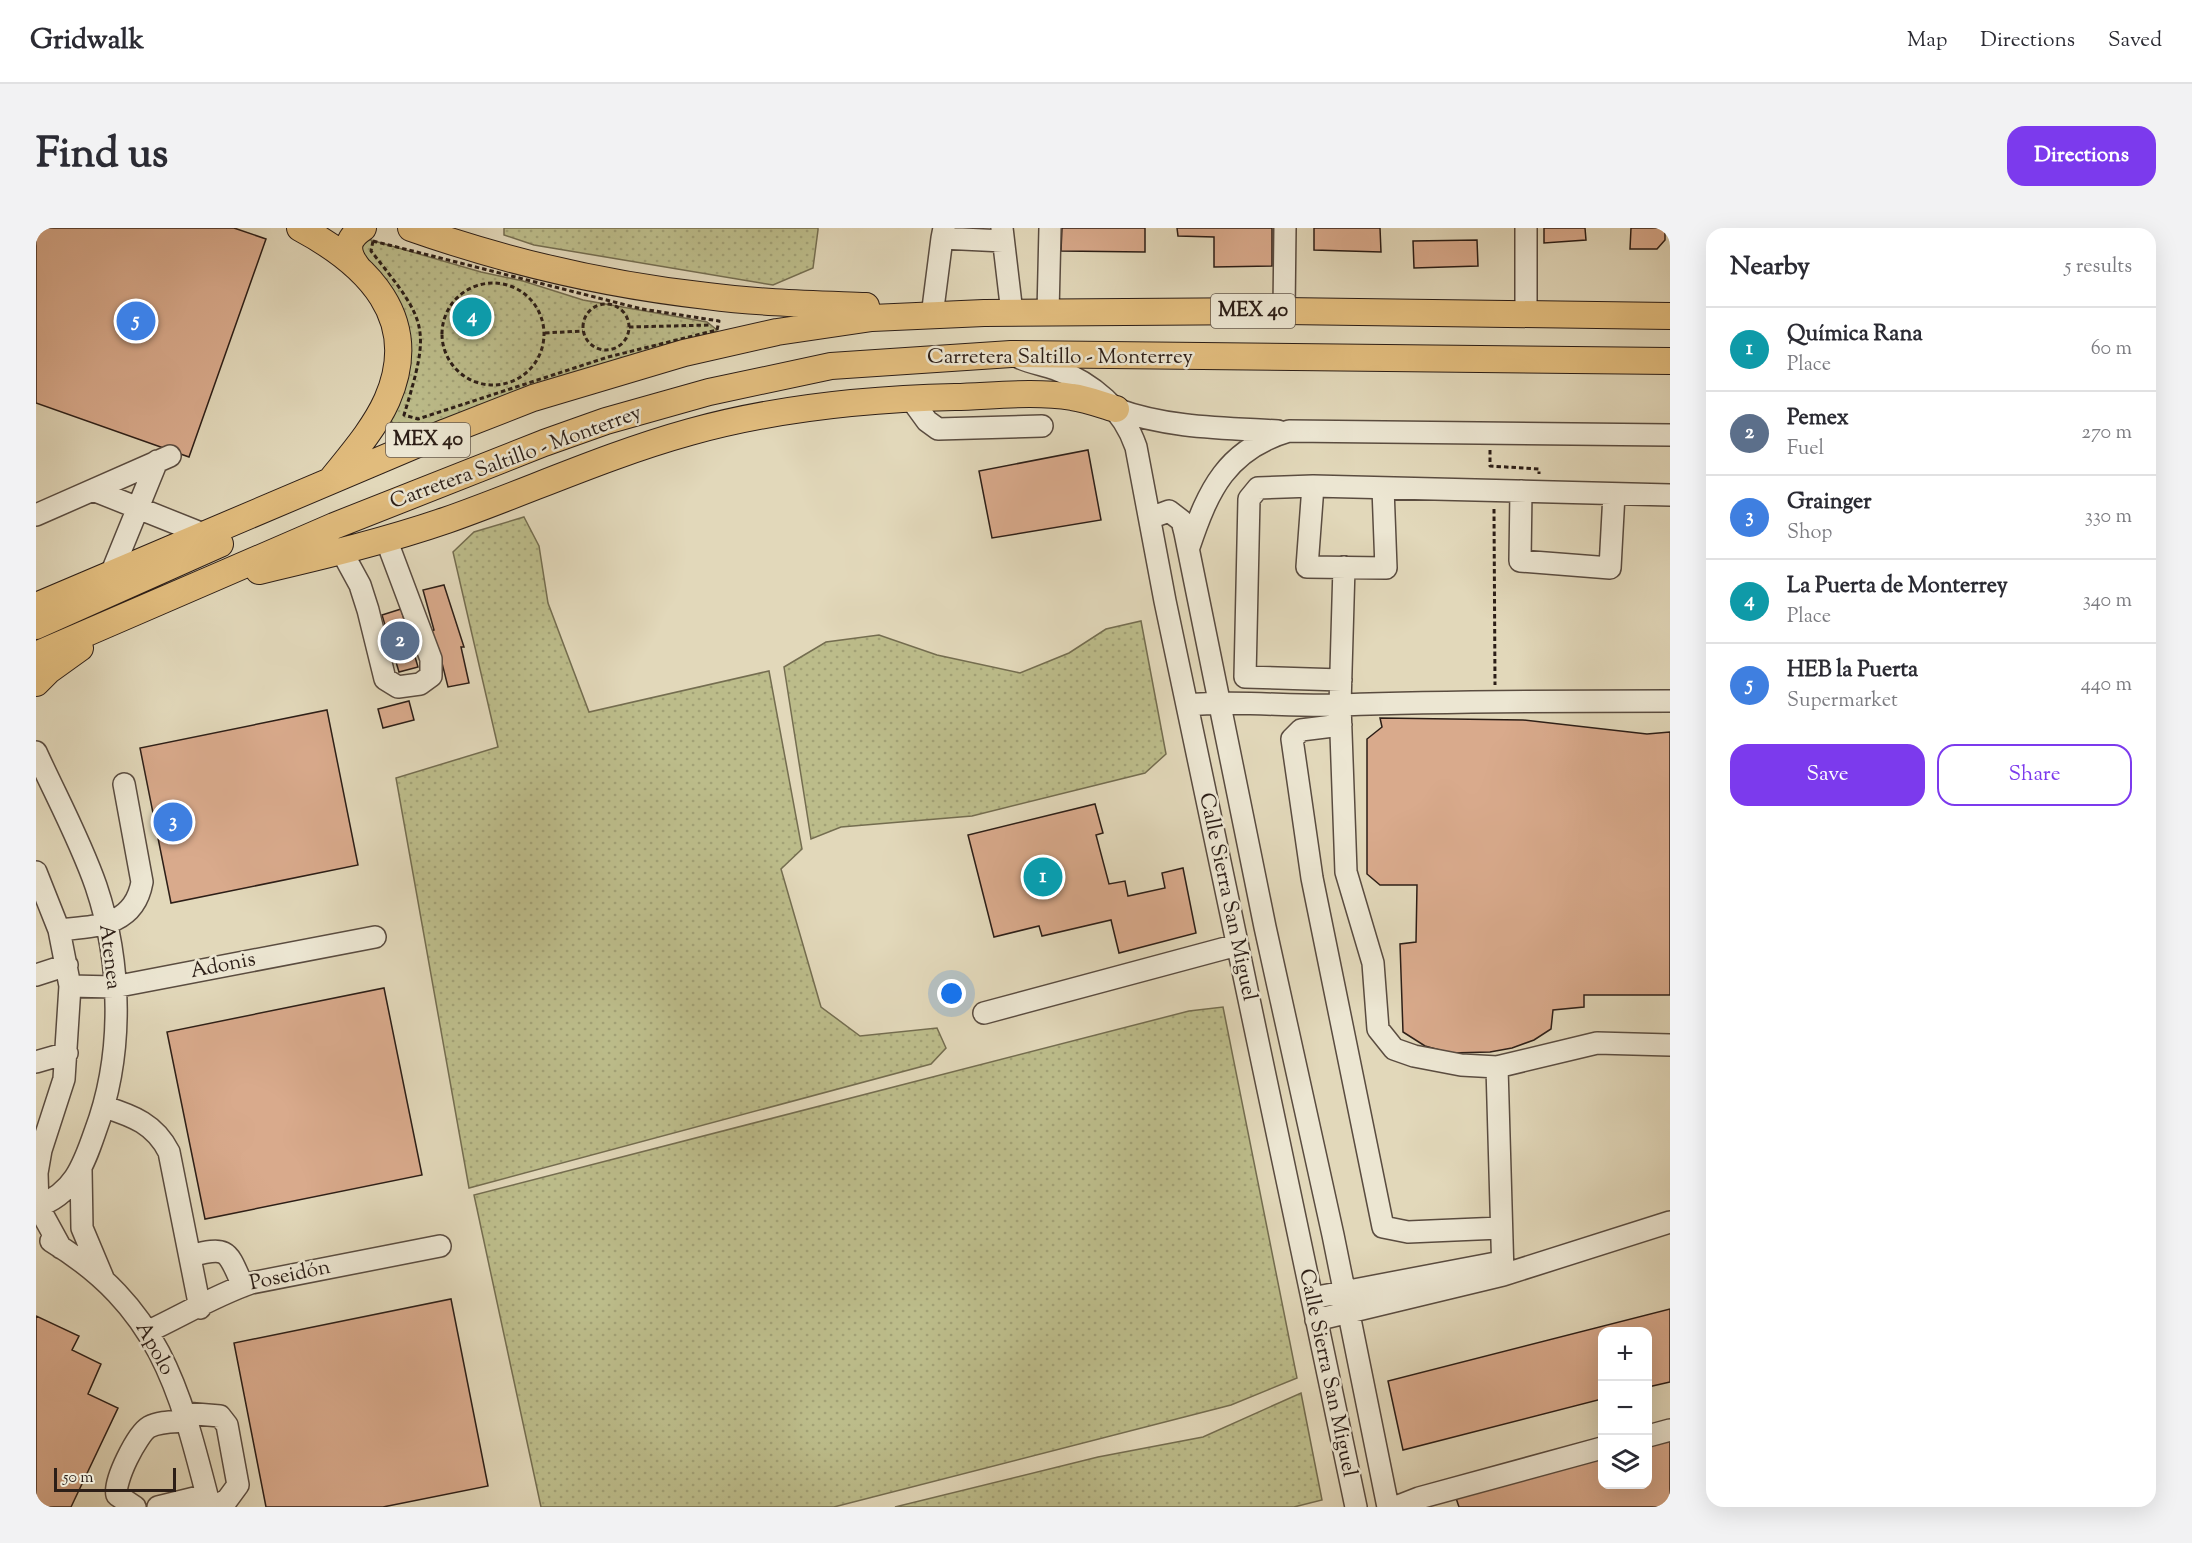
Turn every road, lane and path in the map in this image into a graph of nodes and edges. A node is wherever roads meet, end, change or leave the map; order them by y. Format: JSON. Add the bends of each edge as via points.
{"nodes":[{"id":1,"x":300,"y":228,"type":"edge"},
{"id":2,"x":363,"y":228,"type":"edge"},
{"id":3,"x":411,"y":228,"type":"edge"},
{"id":4,"x":1050,"y":228,"type":"edge"},
{"id":5,"x":1285,"y":228,"type":"edge"},
{"id":6,"x":1526,"y":228,"type":"edge"},
{"id":7,"x":943,"y":233,"type":"edge"},
{"id":8,"x":1002,"y":235,"type":"edge"},
{"id":9,"x":470,"y":237,"type":"edge"},
{"id":10,"x":358,"y":268,"type":"junction"},
{"id":11,"x":1284,"y":311,"type":"junction"},
{"id":12,"x":1012,"y":313,"type":"junction"},
{"id":13,"x":1048,"y":313,"type":"junction"},
{"id":14,"x":1526,"y":314,"type":"junction"},
{"id":15,"x":926,"y":316,"type":"junction"},
{"id":16,"x":1670,"y":316,"type":"edge"},
{"id":17,"x":718,"y":325,"type":"junction"},
{"id":18,"x":629,"y":327,"type":"junction"},
{"id":19,"x":583,"y":331,"type":"junction"},
{"id":20,"x":545,"y":333,"type":"junction"},
{"id":21,"x":1011,"y":354,"type":"junction"},
{"id":22,"x":1670,"y":361,"type":"edge"},
{"id":23,"x":831,"y":366,"type":"junction"},
{"id":24,"x":911,"y":399,"type":"junction"},
{"id":25,"x":1116,"y":409,"type":"junction"},
{"id":26,"x":1042,"y":426,"type":"dead end"},
{"id":27,"x":1289,"y":431,"type":"junction"},
{"id":28,"x":1670,"y":435,"type":"edge"},
{"id":29,"x":633,"y":449,"type":"junction"},
{"id":30,"x":1490,"y":466,"type":"dead end"},
{"id":31,"x":1539,"y":469,"type":"dead end"},
{"id":32,"x":329,"y":482,"type":"junction"},
{"id":33,"x":1313,"y":486,"type":"junction"},
{"id":34,"x":1383,"y":488,"type":"junction"},
{"id":35,"x":93,"y":490,"type":"junction"},
{"id":36,"x":1494,"y":491,"type":"junction"},
{"id":37,"x":1521,"y":491,"type":"junction"},
{"id":38,"x":1614,"y":494,"type":"junction"},
{"id":39,"x":299,"y":495,"type":"junction"},
{"id":40,"x":1670,"y":495,"type":"edge"},
{"id":41,"x":36,"y":515,"type":"edge"},
{"id":42,"x":143,"y":517,"type":"junction"},
{"id":43,"x":1150,"y":518,"type":"junction"},
{"id":44,"x":203,"y":534,"type":"junction"},
{"id":45,"x":386,"y":539,"type":"junction"},
{"id":46,"x":1188,"y":551,"type":"junction"},
{"id":47,"x":342,"y":552,"type":"junction"},
{"id":48,"x":1344,"y":567,"type":"junction"},
{"id":49,"x":111,"y":574,"type":"junction"},
{"id":50,"x":195,"y":587,"type":"junction"},
{"id":51,"x":36,"y":606,"type":"edge"},
{"id":52,"x":113,"y":621,"type":"junction"},
{"id":53,"x":36,"y":626,"type":"edge"},
{"id":54,"x":36,"y":655,"type":"edge"},
{"id":55,"x":36,"y":682,"type":"edge"},
{"id":56,"x":1217,"y":695,"type":"junction"},
{"id":57,"x":1186,"y":699,"type":"junction"},
{"id":58,"x":1341,"y":700,"type":"junction"},
{"id":59,"x":1495,"y":701,"type":"junction"},
{"id":60,"x":1670,"y":701,"type":"edge"},
{"id":61,"x":36,"y":752,"type":"edge"},
{"id":62,"x":124,"y":784,"type":"dead end"},
{"id":63,"x":36,"y":872,"type":"edge"},
{"id":64,"x":1346,"y":872,"type":"junction"},
{"id":65,"x":1312,"y":878,"type":"junction"},
{"id":66,"x":107,"y":925,"type":"junction"},
{"id":67,"x":59,"y":930,"type":"junction"},
{"id":68,"x":375,"y":937,"type":"dead end"},
{"id":69,"x":1237,"y":945,"type":"junction"},
{"id":70,"x":67,"y":965,"type":"junction"},
{"id":71,"x":36,"y":975,"type":"edge"},
{"id":72,"x":70,"y":986,"type":"junction"},
{"id":73,"x":114,"y":987,"type":"junction"},
{"id":74,"x":984,"y":1013,"type":"dead end"},
{"id":75,"x":1378,"y":1029,"type":"junction"},
{"id":76,"x":1343,"y":1036,"type":"junction"},
{"id":77,"x":1670,"y":1045,"type":"edge"},
{"id":78,"x":67,"y":1053,"type":"junction"},
{"id":79,"x":36,"y":1062,"type":"edge"},
{"id":80,"x":1497,"y":1067,"type":"junction"},
{"id":81,"x":105,"y":1107,"type":"junction"},
{"id":82,"x":38,"y":1152,"type":"edge"},
{"id":83,"x":81,"y":1170,"type":"junction"},
{"id":84,"x":37,"y":1207,"type":"edge"},
{"id":85,"x":1670,"y":1222,"type":"edge"},
{"id":86,"x":1500,"y":1228,"type":"junction"},
{"id":87,"x":36,"y":1232,"type":"edge"},
{"id":88,"x":440,"y":1246,"type":"dead end"},
{"id":89,"x":61,"y":1248,"type":"junction"},
{"id":90,"x":190,"y":1256,"type":"junction"},
{"id":91,"x":1502,"y":1268,"type":"junction"},
{"id":92,"x":105,"y":1281,"type":"junction"},
{"id":93,"x":243,"y":1286,"type":"junction"},
{"id":94,"x":1344,"y":1292,"type":"junction"},
{"id":95,"x":1311,"y":1298,"type":"junction"},
{"id":96,"x":200,"y":1308,"type":"junction"},
{"id":97,"x":1349,"y":1313,"type":"junction"},
{"id":98,"x":1316,"y":1320,"type":"junction"},
{"id":99,"x":149,"y":1331,"type":"junction"},
{"id":100,"x":186,"y":1417,"type":"junction"},
{"id":101,"x":1670,"y":1430,"type":"edge"},
{"id":102,"x":1651,"y":1435,"type":"edge"},
{"id":103,"x":1598,"y":1449,"type":"edge"},
{"id":104,"x":210,"y":1503,"type":"edge"},
{"id":105,"x":135,"y":1507,"type":"edge"},
{"id":106,"x":158,"y":1507,"type":"edge"},
{"id":107,"x":1356,"y":1507,"type":"edge"},
{"id":108,"x":1388,"y":1507,"type":"edge"},
{"id":109,"x":1396,"y":1507,"type":"edge"}],
"edges":[{"from":1,"to":10,"type":"main road"},
{"from":2,"to":10,"type":"main road","via":[[349,244],[351,258]]},
{"from":3,"to":9,"type":"main road"},
{"from":4,"to":13,"type":"street"},
{"from":5,"to":11,"type":"street"},
{"from":6,"to":14,"type":"street"},
{"from":7,"to":8,"type":"street"},
{"from":7,"to":15,"type":"street"},
{"from":8,"to":12,"type":"street"},
{"from":9,"to":15,"type":"main road","via":[[548,267],[697,295],[869,306]]},
{"from":10,"to":32,"type":"main road","via":[[390,308],[398,358],[381,412]]},
{"from":11,"to":13,"type":"main road","name":"Carretera Saltillo - Monterrey","number":"MEX 40"},
{"from":11,"to":14,"type":"main road","name":"Carretera Saltillo - Monterrey","number":"MEX 40"},
{"from":12,"to":13,"type":"main road","name":"Carretera Saltillo - Monterrey","number":"MEX 40"},
{"from":12,"to":15,"type":"main road","name":"Carretera Saltillo - Monterrey","number":"MEX 40"},
{"from":14,"to":16,"type":"main road","name":"Carretera Saltillo - Monterrey","number":"MEX 40"},
{"from":15,"to":32,"type":"main road","name":"Carretera Saltillo - Monterrey","number":"MEX 40","via":[[836,322],[777,332],[624,370],[533,398]]},
{"from":17,"to":17,"type":"path","via":[[717,330],[608,357],[418,419],[404,415],[420,361],[421,327],[409,300],[371,251],[374,241],[642,309],[719,321]]},
{"from":17,"to":18,"type":"path"},
{"from":18,"to":19,"type":"path","via":[[624,341],[611,349],[596,348]]},
{"from":18,"to":19,"type":"path","via":[[624,313],[604,304],[585,316]]},
{"from":19,"to":20,"type":"path"},
{"from":20,"to":20,"type":"path","via":[[536,363],[524,376],[492,386],[461,375],[446,355],[441,330],[455,299],[485,283],[502,283],[532,299],[541,314]]},
{"from":21,"to":22,"type":"main road","name":"Carretera Saltillo - Monterrey","number":"MEX 40"},
{"from":21,"to":23,"type":"main road","name":"Carretera Saltillo - Monterrey","number":"MEX 40"},
{"from":21,"to":25,"type":"street","name":"Calle Sierra San Miguel","via":[[1076,377]]},
{"from":23,"to":29,"type":"main road","via":[[759,401]]},
{"from":23,"to":50,"type":"main road","name":"Carretera Saltillo - Monterrey","number":"MEX 40","via":[[709,392],[606,421],[355,518]]},
{"from":24,"to":25,"type":"main road","via":[[1059,395]]},
{"from":24,"to":26,"type":"street","via":[[938,429]]},
{"from":24,"to":29,"type":"main road","via":[[790,410]]},
{"from":25,"to":27,"type":"street","via":[[1144,420]]},
{"from":25,"to":43,"type":"street","name":"Calle Sierra San Miguel","via":[[1136,447]]},
{"from":27,"to":28,"type":"street"},
{"from":27,"to":46,"type":"street","via":[[1265,438],[1241,453],[1227,469],[1211,489]]},
{"from":29,"to":45,"type":"main road","via":[[469,512]]},
{"from":30,"to":31,"type":"path"},
{"from":32,"to":39,"type":"main road","name":"Carretera Saltillo - Monterrey","number":"MEX 40"},
{"from":33,"to":34,"type":"street"},
{"from":33,"to":48,"type":"street","via":[[1307,567]]},
{"from":33,"to":58,"type":"street","via":[[1258,488],[1250,499],[1245,677]]},
{"from":34,"to":36,"type":"street"},
{"from":34,"to":48,"type":"street","via":[[1386,568]]},
{"from":35,"to":41,"type":"street"},
{"from":35,"to":42,"type":"street"},
{"from":35,"to":42,"type":"street","via":[[164,458]]},
{"from":36,"to":37,"type":"street"},
{"from":36,"to":59,"type":"path"},
{"from":37,"to":38,"type":"street"},
{"from":37,"to":38,"type":"street","via":[[1520,561],[1610,568]]},
{"from":38,"to":40,"type":"street"},
{"from":39,"to":44,"type":"main road","name":"Carretera Saltillo - Monterrey","number":"MEX 40"},
{"from":39,"to":53,"type":"main road","via":[[255,527]]},
{"from":42,"to":44,"type":"street"},
{"from":42,"to":49,"type":"street"},
{"from":43,"to":46,"type":"street","name":"Calle Sierra San Miguel","via":[[1160,513],[1176,515],[1182,521]]},
{"from":43,"to":57,"type":"street","name":"Calle Sierra San Miguel"},
{"from":44,"to":49,"type":"main road","name":"Carretera Saltillo - Monterrey","number":"MEX 40"},
{"from":45,"to":47,"type":"main road"},
{"from":45,"to":47,"type":"street","via":[[431,659],[431,676],[420,684],[398,687],[385,679],[360,585]]},
{"from":46,"to":56,"type":"street","name":"Calle Sierra San Miguel"},
{"from":47,"to":50,"type":"main road"},
{"from":48,"to":58,"type":"street"},
{"from":49,"to":51,"type":"main road","name":"Carretera Saltillo - Monterrey","number":"MEX 40"},
{"from":50,"to":52,"type":"main road","name":"Carretera Saltillo - Monterrey","number":"MEX 40"},
{"from":52,"to":54,"type":"main road","name":"Carretera Saltillo - Monterrey","number":"MEX 40"},
{"from":52,"to":55,"type":"main road"},
{"from":56,"to":57,"type":"street"},
{"from":56,"to":58,"type":"street"},
{"from":56,"to":94,"type":"street","name":"Calle Sierra San Miguel"},
{"from":57,"to":69,"type":"street","name":"Calle Sierra San Miguel"},
{"from":58,"to":59,"type":"street"},
{"from":58,"to":64,"type":"street"},
{"from":58,"to":65,"type":"street","via":[[1292,739]]},
{"from":59,"to":60,"type":"street"},
{"from":61,"to":66,"type":"street","name":"Atenea","via":[[83,855]]},
{"from":62,"to":66,"type":"street","via":[[142,882],[126,912]]},
{"from":63,"to":67,"type":"street","name":"Atenea"},
{"from":64,"to":65,"type":"street"},
{"from":64,"to":75,"type":"street","via":[[1373,963]]},
{"from":65,"to":76,"type":"street"},
{"from":66,"to":67,"type":"street"},
{"from":66,"to":73,"type":"street","name":"Atenea"},
{"from":67,"to":70,"type":"street","name":"Atenea"},
{"from":68,"to":73,"type":"street","name":"Adonis"},
{"from":69,"to":74,"type":"street"},
{"from":69,"to":95,"type":"street","name":"Calle Sierra San Miguel"},
{"from":70,"to":71,"type":"street"},
{"from":70,"to":72,"type":"street","name":"Atenea"},
{"from":72,"to":73,"type":"street","name":"Adonis"},
{"from":72,"to":78,"type":"street","name":"Atenea"},
{"from":73,"to":81,"type":"street","name":"Atenea","via":[[114,1054]]},
{"from":75,"to":76,"type":"street"},
{"from":75,"to":80,"type":"street","via":[[1394,1049],[1414,1056]]},
{"from":76,"to":86,"type":"street","via":[[1383,1227],[1408,1232]]},
{"from":77,"to":80,"type":"street","via":[[1597,1043]]},
{"from":78,"to":79,"type":"street"},
{"from":78,"to":82,"type":"street","name":"Atenea","via":[[58,1103]]},
{"from":80,"to":86,"type":"street"},
{"from":81,"to":83,"type":"street","name":"Atenea"},
{"from":81,"to":90,"type":"street","via":[[135,1116],[164,1142]]},
{"from":82,"to":84,"type":"street","name":"Atenea"},
{"from":83,"to":84,"type":"street","name":"Atenea","via":[[61,1195]]},
{"from":83,"to":92,"type":"street","name":"Atenea","via":[[82,1228]]},
{"from":84,"to":89,"type":"street","name":"Atenea"},
{"from":85,"to":91,"type":"street"},
{"from":86,"to":91,"type":"street"},
{"from":87,"to":89,"type":"street","name":"Apolo"},
{"from":88,"to":93,"type":"street","name":"Poseidón"},
{"from":89,"to":92,"type":"street","name":"Apolo"},
{"from":90,"to":93,"type":"street","via":[[222,1250]]},
{"from":90,"to":96,"type":"street"},
{"from":91,"to":94,"type":"street"},
{"from":91,"to":97,"type":"street"},
{"from":92,"to":99,"type":"street","name":"Apolo"},
{"from":93,"to":96,"type":"street","name":"Poseidón"},
{"from":94,"to":95,"type":"street"},
{"from":94,"to":97,"type":"street","name":"Calle Sierra San Miguel"},
{"from":95,"to":98,"type":"street","name":"Calle Sierra San Miguel"},
{"from":96,"to":99,"type":"street","name":"Poseidón"},
{"from":97,"to":98,"type":"street"},
{"from":97,"to":108,"type":"street","name":"Calle Sierra San Miguel"},
{"from":98,"to":107,"type":"street","name":"Calle Sierra San Miguel"},
{"from":99,"to":100,"type":"street","name":"Apolo"},
{"from":100,"to":104,"type":"street","name":"Apolo"},
{"from":100,"to":104,"type":"street","via":[[220,1416],[227,1425],[238,1485],[227,1500]]},
{"from":100,"to":105,"type":"street","via":[[144,1431],[116,1483],[117,1495]]},
{"from":101,"to":102,"type":"street"},
{"from":103,"to":109,"type":"street"},
{"from":104,"to":106,"type":"street"}]}
